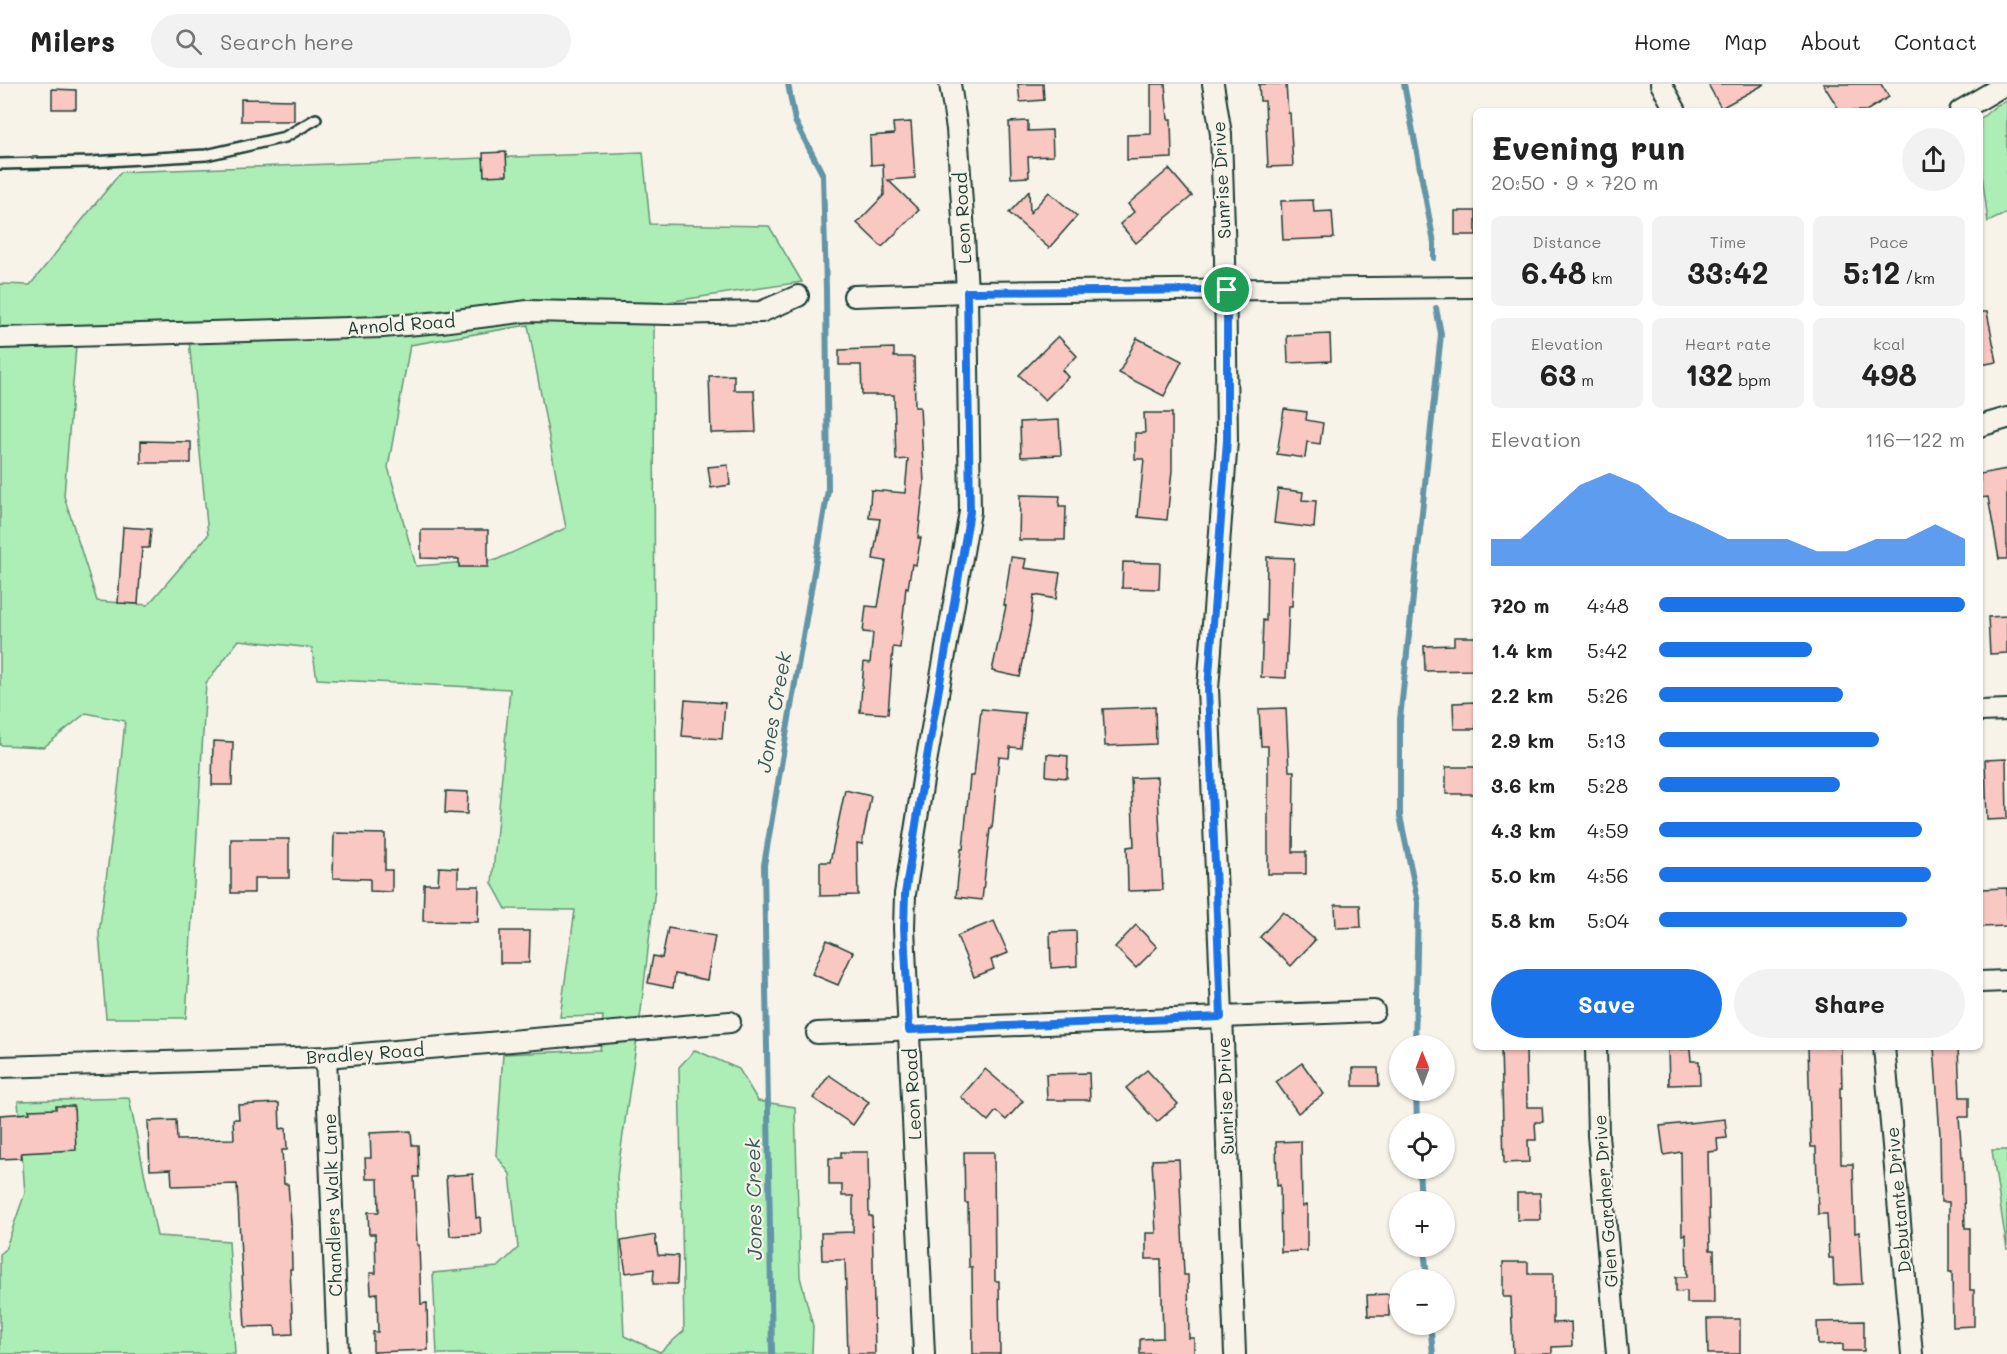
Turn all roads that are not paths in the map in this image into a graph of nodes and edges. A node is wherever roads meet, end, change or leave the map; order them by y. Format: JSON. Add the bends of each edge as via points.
{"nodes":[{"id":1,"x":950,"y":84,"type":"edge"},
{"id":2,"x":1213,"y":84,"type":"edge"},
{"id":3,"x":1661,"y":84,"type":"edge"},
{"id":4,"x":2006,"y":84,"type":"edge"},
{"id":5,"x":1674,"y":108,"type":"edge"},
{"id":6,"x":1965,"y":108,"type":"edge"},
{"id":7,"x":316,"y":119,"type":"dead end"},
{"id":8,"x":0,"y":164,"type":"edge"},
{"id":9,"x":1473,"y":287,"type":"edge"},
{"id":10,"x":1227,"y":290,"type":"junction"},
{"id":11,"x":967,"y":292,"type":"junction"},
{"id":12,"x":798,"y":296,"type":"dead end"},
{"id":13,"x":854,"y":296,"type":"dead end"},
{"id":14,"x":0,"y":338,"type":"edge"},
{"id":15,"x":2007,"y":418,"type":"edge"},
{"id":16,"x":1983,"y":425,"type":"edge"},
{"id":17,"x":2007,"y":710,"type":"edge"},
{"id":18,"x":1983,"y":711,"type":"edge"},
{"id":19,"x":2007,"y":981,"type":"edge"},
{"id":20,"x":1983,"y":982,"type":"edge"},
{"id":21,"x":1374,"y":1011,"type":"dead end"},
{"id":22,"x":1221,"y":1017,"type":"junction"},
{"id":23,"x":730,"y":1022,"type":"dead end"},
{"id":24,"x":909,"y":1030,"type":"junction"},
{"id":25,"x":817,"y":1032,"type":"dead end"},
{"id":26,"x":1596,"y":1050,"type":"edge"},
{"id":27,"x":1884,"y":1050,"type":"edge"},
{"id":28,"x":326,"y":1057,"type":"junction"},
{"id":29,"x":0,"y":1067,"type":"edge"},
{"id":30,"x":338,"y":1354,"type":"edge"},
{"id":31,"x":924,"y":1354,"type":"edge"},
{"id":32,"x":1235,"y":1354,"type":"edge"},
{"id":33,"x":1617,"y":1354,"type":"edge"},
{"id":34,"x":1912,"y":1354,"type":"edge"}],
"edges":[{"from":1,"to":11,"type":"street","name":"Leon Road","via":[[957,129]]},
{"from":2,"to":10,"type":"street","name":"Sunrise Drive","via":[[1221,134]]},
{"from":3,"to":5,"type":"street"},
{"from":4,"to":6,"type":"street"},
{"from":7,"to":8,"type":"lane","via":[[285,137],[206,155]]},
{"from":9,"to":10,"type":"street"},
{"from":10,"to":11,"type":"street"},
{"from":10,"to":22,"type":"street","name":"Sunrise Drive","via":[[1227,440],[1208,689]]},
{"from":11,"to":13,"type":"street"},
{"from":11,"to":24,"type":"street","name":"Leon Road","via":[[970,512],[905,894]]},
{"from":12,"to":14,"type":"street","name":"Arnold Road","via":[[761,312],[528,311],[382,327]]},
{"from":15,"to":16,"type":"street"},
{"from":17,"to":18,"type":"street"},
{"from":19,"to":20,"type":"street"},
{"from":21,"to":22,"type":"street"},
{"from":22,"to":24,"type":"street"},
{"from":22,"to":32,"type":"street","name":"Sunrise Drive"},
{"from":23,"to":28,"type":"street","name":"Bradley Road"},
{"from":24,"to":25,"type":"street"},
{"from":24,"to":31,"type":"street","name":"Leon Road"},
{"from":26,"to":33,"type":"street","name":"Glen Gardner Drive","via":[[1598,1135]]},
{"from":27,"to":34,"type":"street","name":"Debutante Drive"},
{"from":28,"to":29,"type":"street","name":"Bradley Road"},
{"from":28,"to":30,"type":"street","name":"Chandlers Walk Lane"}]}
